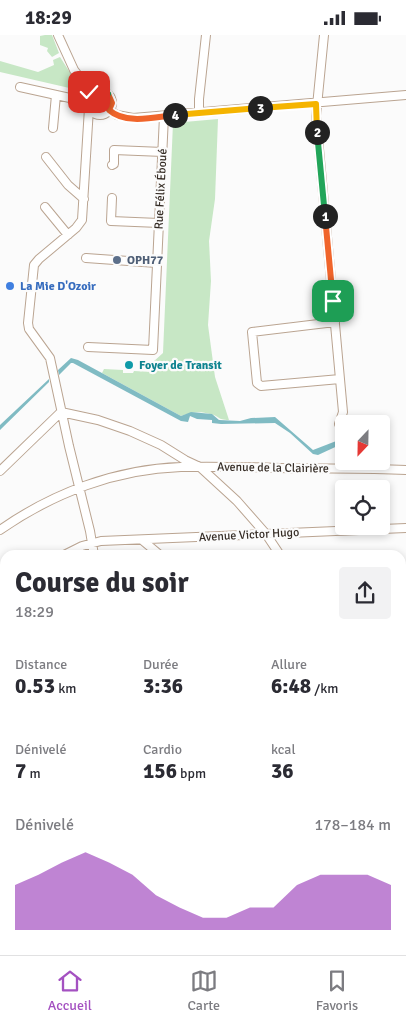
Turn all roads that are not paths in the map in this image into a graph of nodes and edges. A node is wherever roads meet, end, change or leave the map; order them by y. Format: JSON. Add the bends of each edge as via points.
{"nodes":[{"id":1,"x":58,"y":35,"type":"edge"},
{"id":2,"x":206,"y":35,"type":"edge"},
{"id":3,"x":324,"y":35,"type":"edge"},
{"id":4,"x":20,"y":87,"type":"dead end"},
{"id":5,"x":92,"y":94,"type":"junction"},
{"id":6,"x":56,"y":95,"type":"junction"},
{"id":7,"x":406,"y":95,"type":"edge"},
{"id":8,"x":316,"y":104,"type":"junction"},
{"id":9,"x":89,"y":105,"type":"junction"},
{"id":10,"x":109,"y":110,"type":"junction"},
{"id":11,"x":199,"y":113,"type":"junction"},
{"id":12,"x":102,"y":114,"type":"junction"},
{"id":13,"x":164,"y":116,"type":"junction"},
{"id":14,"x":53,"y":128,"type":"dead end"},
{"id":15,"x":88,"y":129,"type":"junction"},
{"id":16,"x":163,"y":152,"type":"junction"},
{"id":17,"x":46,"y":157,"type":"dead end"},
{"id":18,"x":112,"y":165,"type":"dead end"},
{"id":19,"x":112,"y":198,"type":"dead end"},
{"id":20,"x":84,"y":199,"type":"junction"},
{"id":21,"x":45,"y":207,"type":"dead end"},
{"id":22,"x":159,"y":223,"type":"junction"},
{"id":23,"x":68,"y":235,"type":"junction"},
{"id":24,"x":86,"y":258,"type":"dead end"},
{"id":25,"x":157,"y":263,"type":"junction"},
{"id":26,"x":334,"y":322,"type":"junction"},
{"id":27,"x":88,"y":347,"type":"dead end"},
{"id":28,"x":340,"y":379,"type":"junction"},
{"id":29,"x":61,"y":412,"type":"junction"},
{"id":30,"x":342,"y":415,"type":"edge"},
{"id":31,"x":200,"y":467,"type":"junction"},
{"id":32,"x":406,"y":470,"type":"edge"},
{"id":33,"x":0,"y":471,"type":"edge"},
{"id":34,"x":80,"y":487,"type":"junction"},
{"id":35,"x":406,"y":528,"type":"edge"},
{"id":36,"x":0,"y":530,"type":"edge"},
{"id":37,"x":266,"y":534,"type":"junction"},
{"id":38,"x":142,"y":540,"type":"junction"},
{"id":39,"x":92,"y":543,"type":"junction"},
{"id":40,"x":74,"y":550,"type":"edge"},
{"id":41,"x":93,"y":550,"type":"edge"},
{"id":42,"x":154,"y":550,"type":"edge"},
{"id":43,"x":277,"y":550,"type":"edge"}],
"edges":[{"from":1,"to":5,"type":"street","via":[[74,70]]},
{"from":2,"to":11,"type":"street"},
{"from":3,"to":8,"type":"street"},
{"from":4,"to":6,"type":"street"},
{"from":5,"to":9,"type":"street"},
{"from":5,"to":10,"type":"street","via":[[102,91],[109,95],[112,103]]},
{"from":6,"to":9,"type":"street"},
{"from":6,"to":14,"type":"street"},
{"from":7,"to":8,"type":"street"},
{"from":8,"to":11,"type":"street"},
{"from":8,"to":26,"type":"street"},
{"from":9,"to":12,"type":"street","via":[[94,113]]},
{"from":9,"to":15,"type":"street"},
{"from":10,"to":12,"type":"street"},
{"from":10,"to":13,"type":"street","via":[[127,118]]},
{"from":11,"to":13,"type":"street"},
{"from":12,"to":15,"type":"street"},
{"from":13,"to":16,"type":"street","name":"Rue Félix Éboué"},
{"from":15,"to":20,"type":"street"},
{"from":16,"to":18,"type":"street","via":[[114,150]]},
{"from":16,"to":22,"type":"street","name":"Rue Félix Éboué"},
{"from":17,"to":20,"type":"street"},
{"from":19,"to":22,"type":"street","via":[[108,221]]},
{"from":20,"to":23,"type":"street","via":[[79,226]]},
{"from":21,"to":23,"type":"street"},
{"from":22,"to":25,"type":"street","name":"Rue Félix Éboué"},
{"from":23,"to":29,"type":"street","via":[[34,265],[28,323],[50,358]]},
{"from":24,"to":25,"type":"street"},
{"from":25,"to":27,"type":"street","name":"Rue Félix Éboué","via":[[153,350]]},
{"from":26,"to":28,"type":"street"},
{"from":26,"to":28,"type":"street","via":[[252,332],[257,383],[261,386]]},
{"from":28,"to":30,"type":"street"},
{"from":29,"to":31,"type":"street","via":[[130,431]]},
{"from":29,"to":33,"type":"street"},
{"from":29,"to":34,"type":"street"},
{"from":31,"to":32,"type":"street","name":"Avenue de la Clairière"},
{"from":31,"to":34,"type":"street","name":"Avenue de la Clairière","via":[[142,471]]},
{"from":31,"to":37,"type":"street"},
{"from":34,"to":36,"type":"street","name":"Avenue de la Clairière","via":[[40,505]]},
{"from":34,"to":39,"type":"street"},
{"from":35,"to":37,"type":"street","name":"Avenue Victor Hugo"},
{"from":37,"to":38,"type":"street","name":"Avenue Victor Hugo"},
{"from":37,"to":43,"type":"street"},
{"from":38,"to":39,"type":"street","name":"Avenue Victor Hugo"},
{"from":38,"to":42,"type":"street"},
{"from":39,"to":40,"type":"street","name":"Avenue Victor Hugo"},
{"from":39,"to":41,"type":"street"}]}
